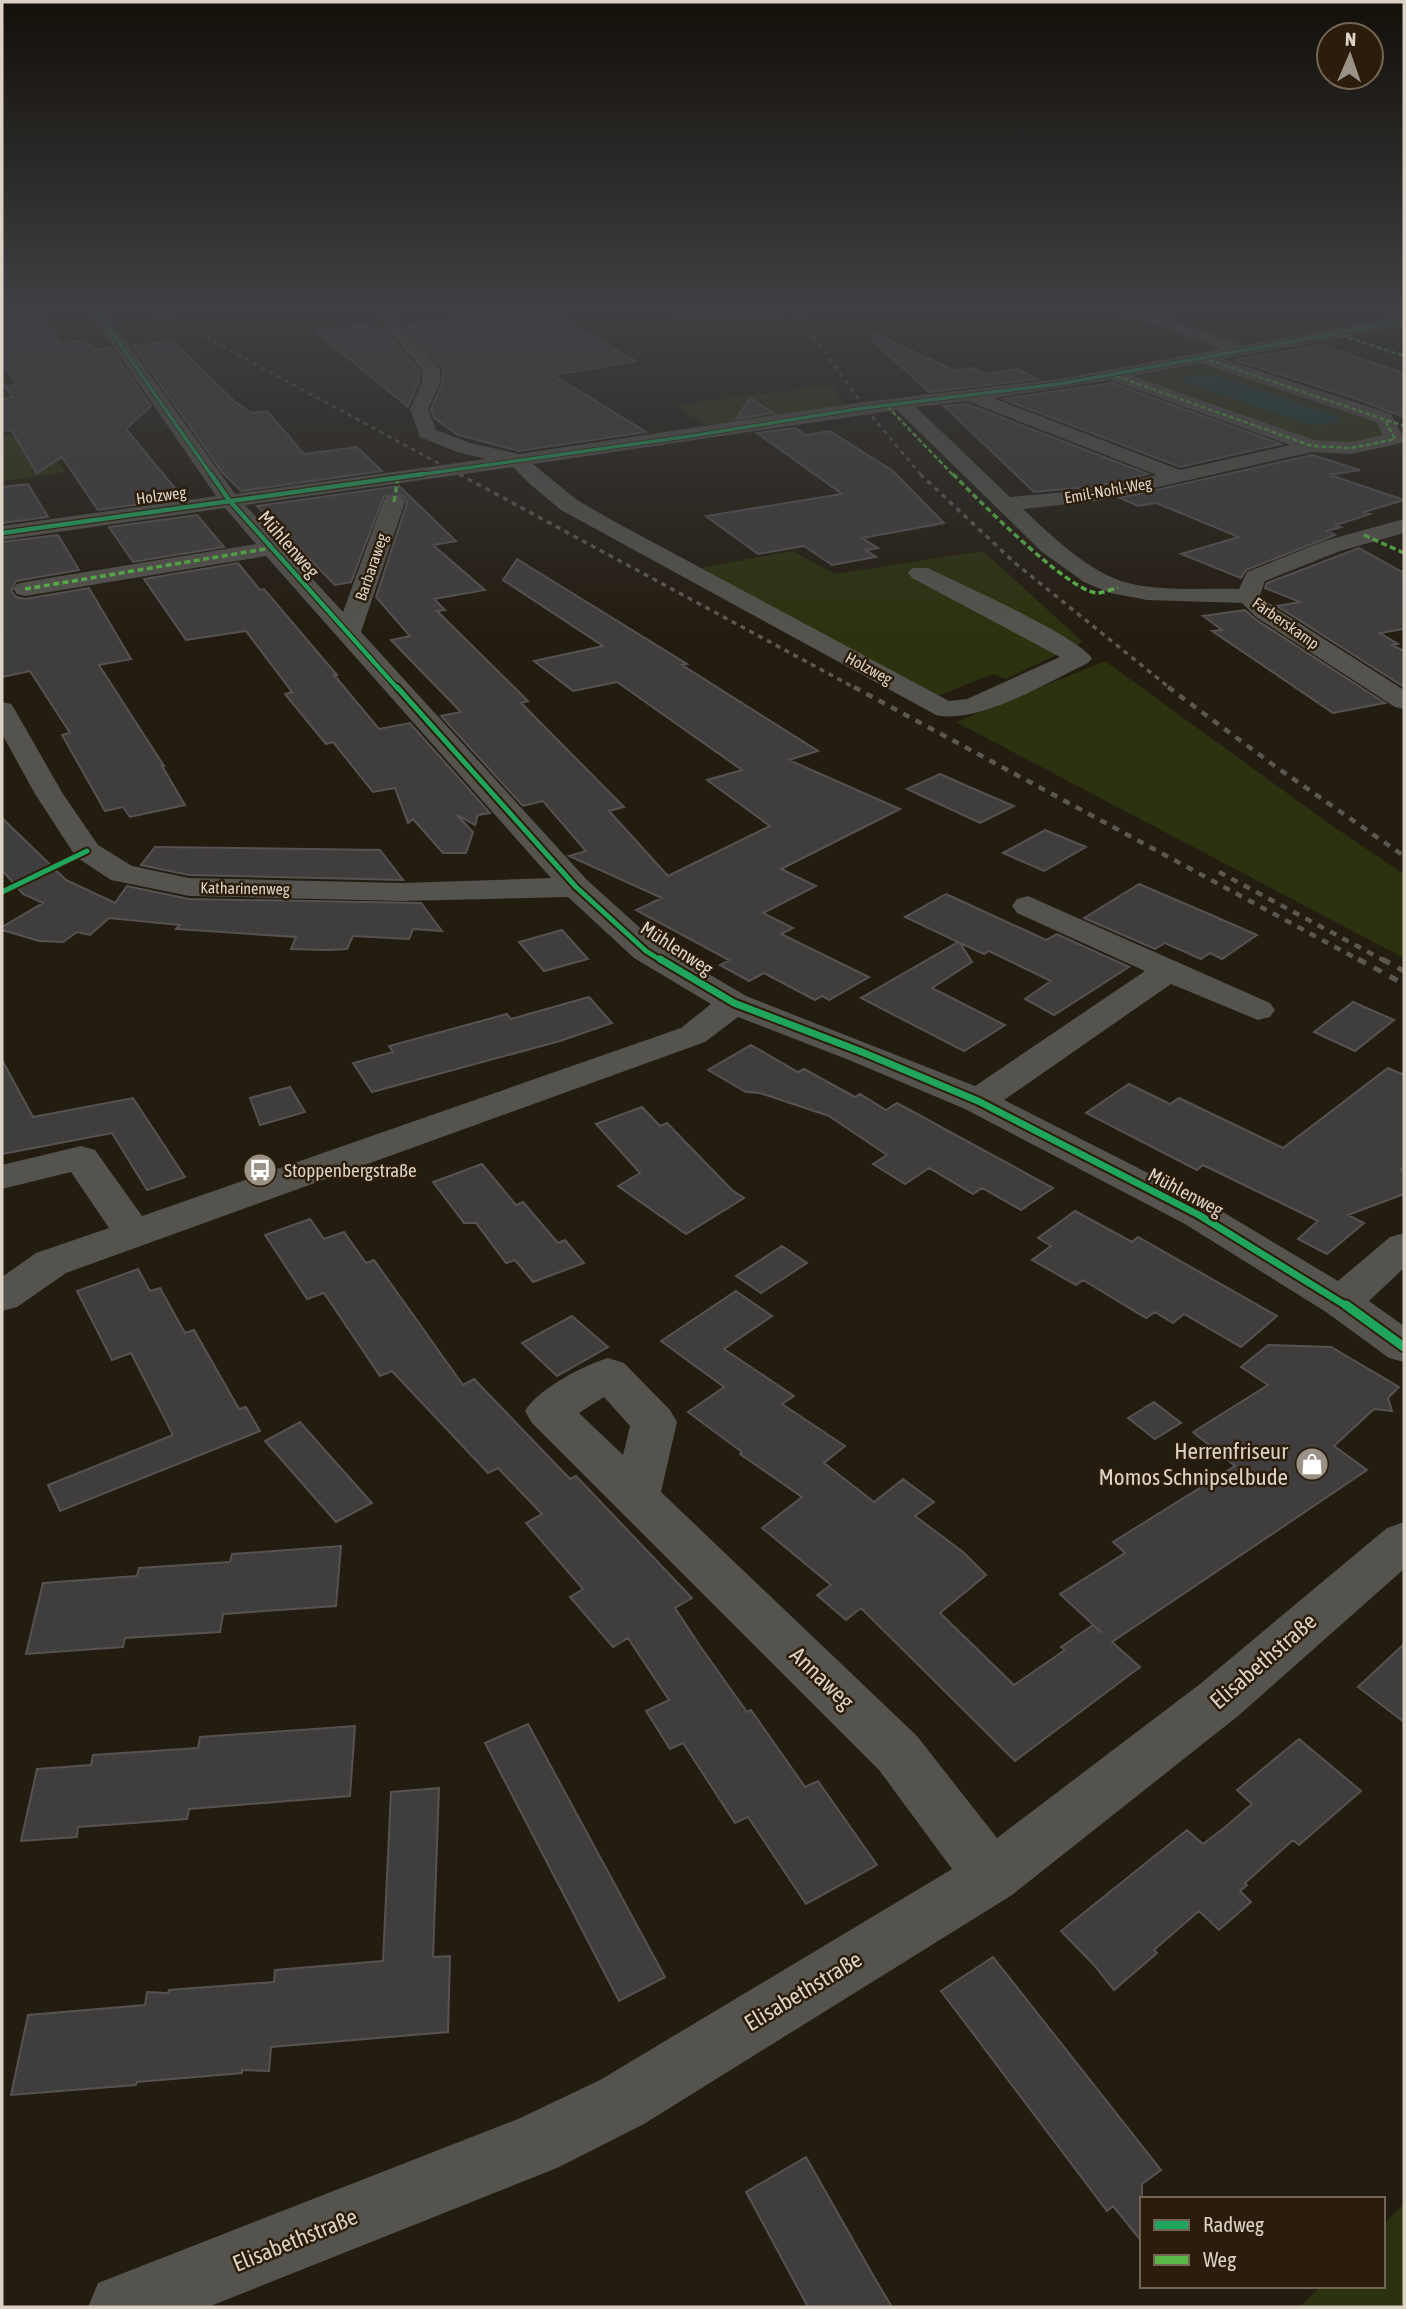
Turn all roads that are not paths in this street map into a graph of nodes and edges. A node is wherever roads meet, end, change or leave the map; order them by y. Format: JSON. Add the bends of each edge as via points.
{"nodes":[{"id":1,"x":170,"y":415,"type":"edge"},
{"id":2,"x":421,"y":415,"type":"edge"},
{"id":3,"x":828,"y":415,"type":"edge"},
{"id":4,"x":913,"y":415,"type":"edge"},
{"id":5,"x":1020,"y":415,"type":"edge"},
{"id":6,"x":1225,"y":415,"type":"edge"},
{"id":7,"x":1374,"y":415,"type":"edge"},
{"id":8,"x":1312,"y":446,"type":"junction"},
{"id":9,"x":518,"y":460,"type":"junction"},
{"id":10,"x":1178,"y":476,"type":"junction"},
{"id":11,"x":229,"y":499,"type":"junction"},
{"id":12,"x":394,"y":502,"type":"dead end"},
{"id":13,"x":1003,"y":504,"type":"junction"},
{"id":14,"x":1404,"y":526,"type":"edge"},
{"id":15,"x":2,"y":533,"type":"edge"},
{"id":16,"x":1364,"y":535,"type":"junction"},
{"id":17,"x":271,"y":548,"type":"junction"},
{"id":18,"x":1404,"y":553,"type":"edge"},
{"id":19,"x":920,"y":573,"type":"dead end"},
{"id":20,"x":25,"y":589,"type":"dead end"},
{"id":21,"x":1248,"y":596,"type":"junction"},
{"id":22,"x":348,"y":633,"type":"junction"},
{"id":23,"x":1404,"y":701,"type":"edge"},
{"id":24,"x":2,"y":710,"type":"edge"},
{"id":25,"x":576,"y":887,"type":"junction"},
{"id":26,"x":1028,"y":906,"type":"dead end"},
{"id":27,"x":1168,"y":970,"type":"junction"},
{"id":28,"x":734,"y":1003,"type":"junction"},
{"id":29,"x":1258,"y":1010,"type":"dead end"},
{"id":30,"x":978,"y":1101,"type":"junction"},
{"id":31,"x":2,"y":1177,"type":"edge"},
{"id":32,"x":133,"y":1233,"type":"junction"},
{"id":33,"x":1404,"y":1247,"type":"edge"},
{"id":34,"x":2,"y":1297,"type":"edge"},
{"id":35,"x":1341,"y":1302,"type":"junction"},
{"id":36,"x":1404,"y":1347,"type":"edge"},
{"id":37,"x":636,"y":1495,"type":"dead end"},
{"id":38,"x":1404,"y":1541,"type":"edge"},
{"id":39,"x":992,"y":1877,"type":"junction"},
{"id":40,"x":122,"y":2307,"type":"edge"}],
"edges":[{"from":1,"to":11,"type":"street","name":"Mühlenweg"},
{"from":2,"to":9,"type":"street","via":[[428,433]]},
{"from":3,"to":9,"type":"street","name":"Holzweg"},
{"from":4,"to":13,"type":"street"},
{"from":5,"to":10,"type":"street"},
{"from":6,"to":8,"type":"street"},
{"from":7,"to":8,"type":"street","name":"Emil-Nohl-Weg","via":[[1384,418],[1395,439],[1351,448]]},
{"from":8,"to":10,"type":"street","name":"Emil-Nohl-Weg"},
{"from":9,"to":11,"type":"street","name":"Holzweg"},
{"from":9,"to":19,"type":"street","name":"Holzweg","via":[[579,511],[945,709],[972,707],[1079,658]]},
{"from":10,"to":13,"type":"street","name":"Emil-Nohl-Weg","via":[[1097,495]]},
{"from":11,"to":15,"type":"street","name":"Holzweg"},
{"from":11,"to":17,"type":"street","name":"Mühlenweg"},
{"from":12,"to":22,"type":"street","name":"Barbaraweg"},
{"from":13,"to":21,"type":"street","via":[[1078,569],[1107,584],[1147,593]]},
{"from":14,"to":16,"type":"street","name":"Färberskamp"},
{"from":16,"to":18,"type":"street"},
{"from":16,"to":21,"type":"street","name":"Färberskamp","via":[[1255,577]]},
{"from":17,"to":20,"type":"street","name":"Mühlenweg"},
{"from":17,"to":22,"type":"street","name":"Mühlenweg"},
{"from":21,"to":23,"type":"street","name":"Färberskamp","via":[[1265,612]]},
{"from":22,"to":25,"type":"street","name":"Mühlenweg"},
{"from":24,"to":25,"type":"street","name":"Katharinenweg","via":[[87,851],[122,873],[188,887],[402,892]]},
{"from":25,"to":28,"type":"street","name":"Mühlenweg","via":[[646,951]]},
{"from":26,"to":27,"type":"street"},
{"from":27,"to":29,"type":"street"},
{"from":27,"to":30,"type":"street"},
{"from":28,"to":30,"type":"street","name":"Mühlenweg"},
{"from":28,"to":32,"type":"street","via":[[693,1035],[670,1044]]},
{"from":30,"to":35,"type":"street","name":"Mühlenweg","via":[[1199,1214]]},
{"from":31,"to":32,"type":"street","via":[[82,1157]]},
{"from":32,"to":34,"type":"street","via":[[51,1263]]},
{"from":33,"to":35,"type":"street"},
{"from":35,"to":36,"type":"street","name":"Mühlenweg"},
{"from":37,"to":39,"type":"street","name":"Annaweg","via":[[898,1752]]},
{"from":38,"to":39,"type":"street","name":"Elisabethstraße","via":[[1219,1700]]},
{"from":39,"to":40,"type":"street","name":"Elisabethstraße","via":[[622,2102],[534,2145]]}]}
